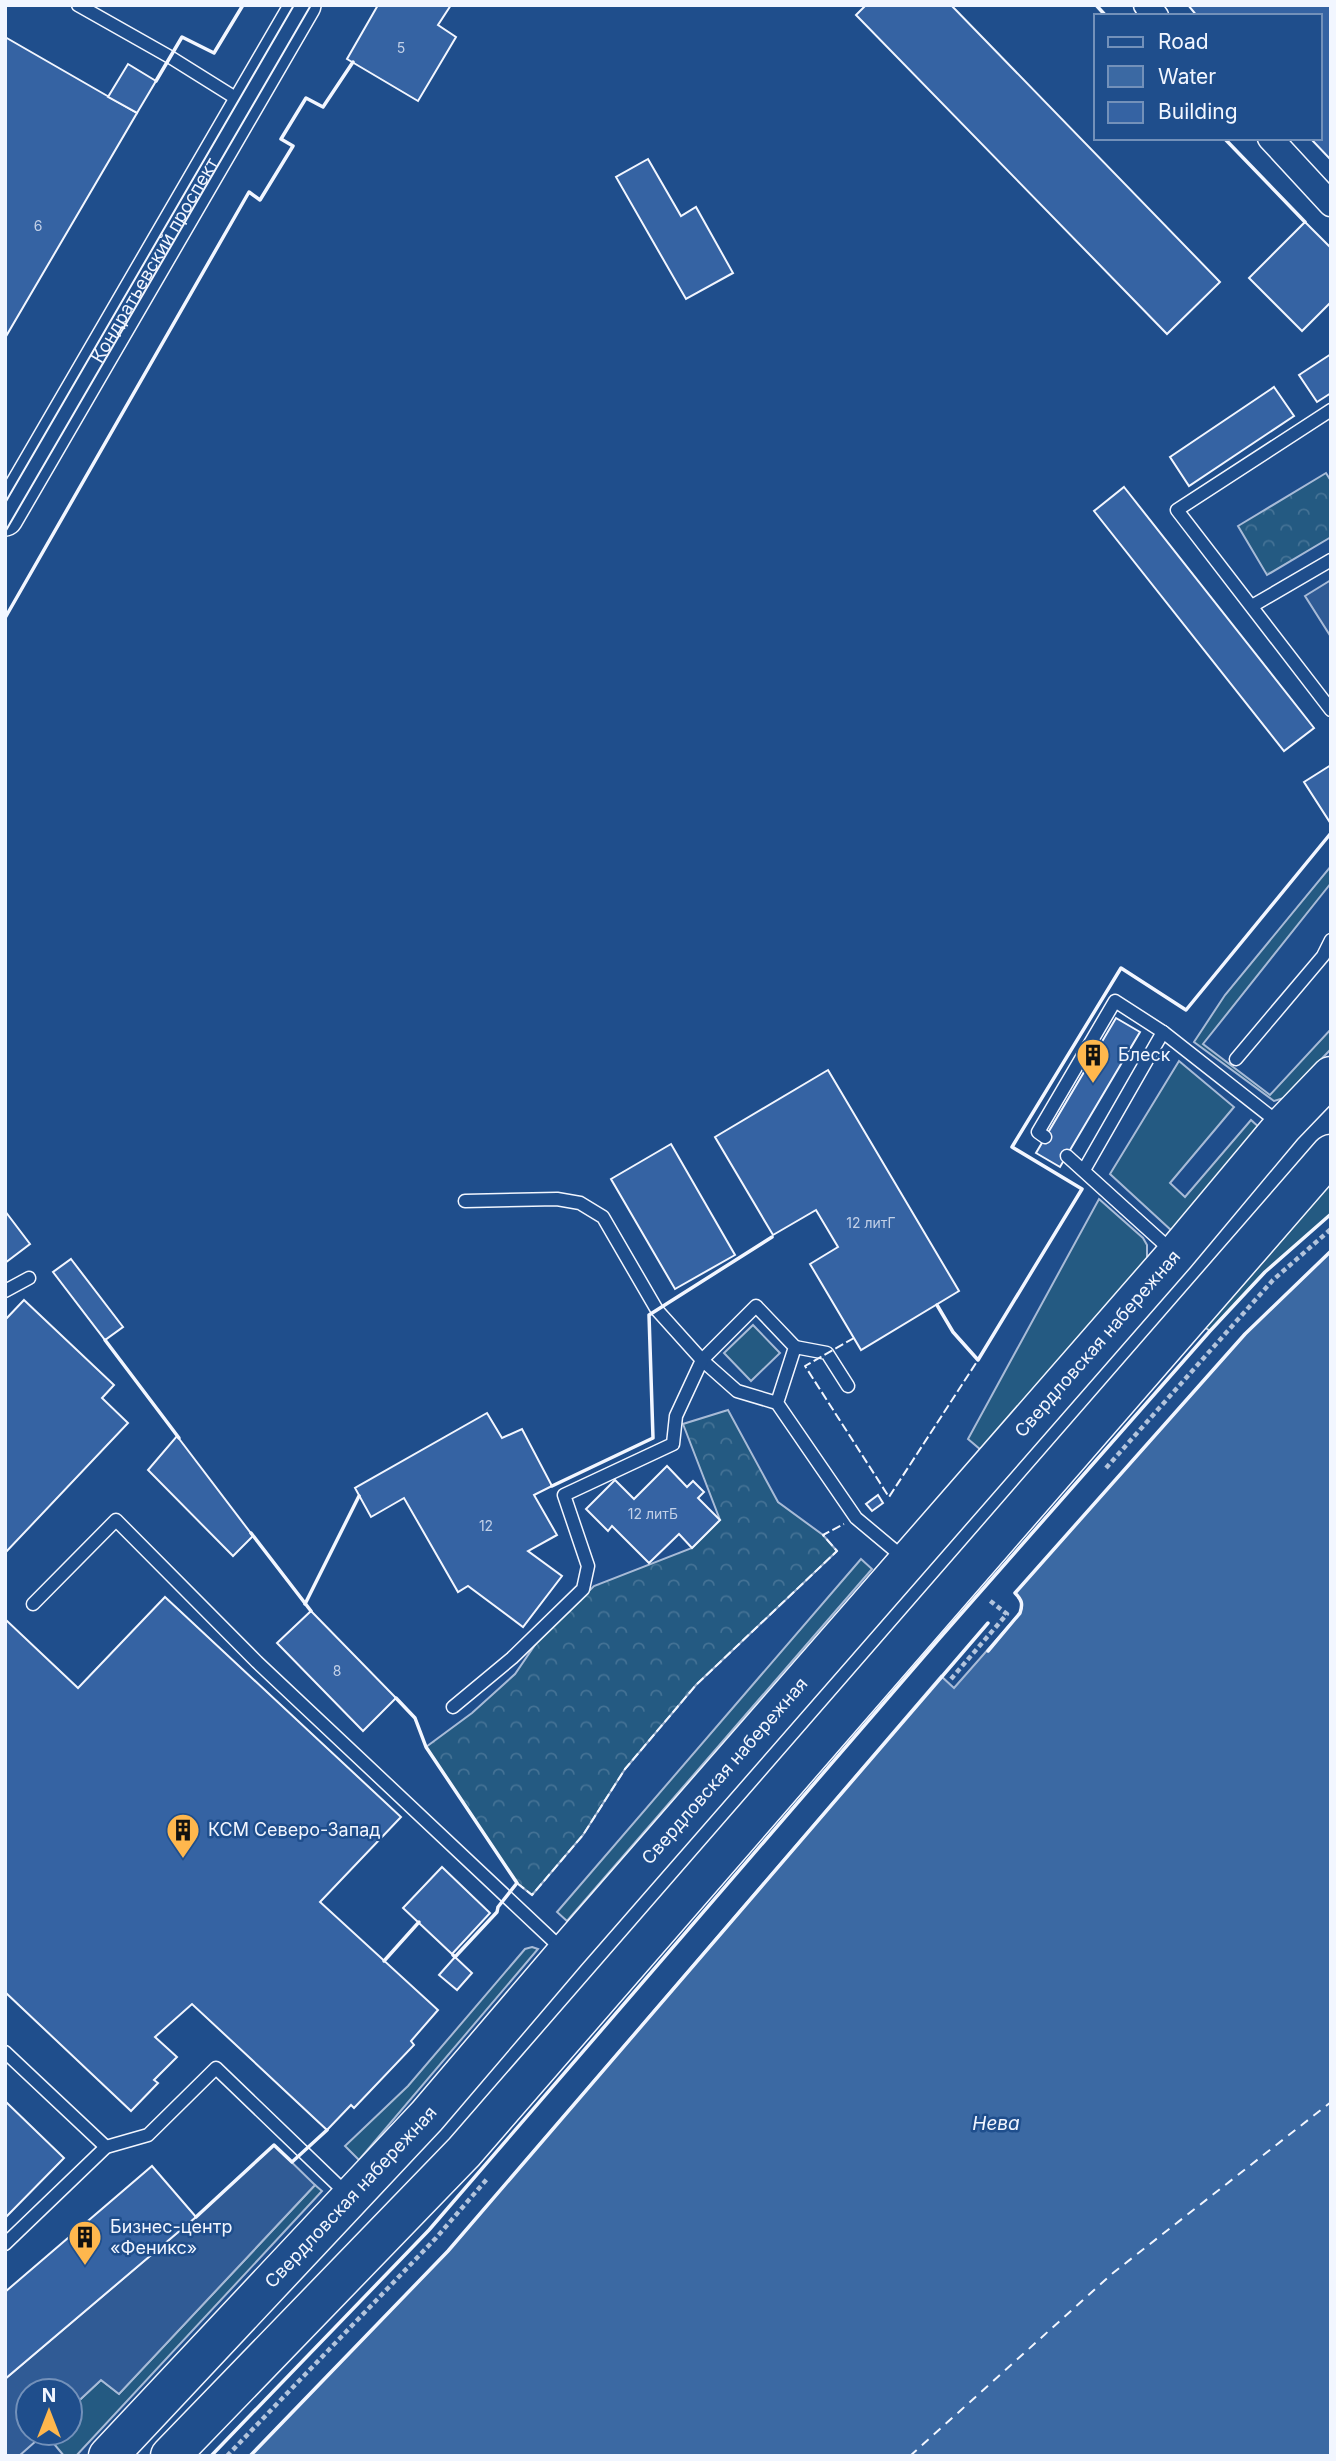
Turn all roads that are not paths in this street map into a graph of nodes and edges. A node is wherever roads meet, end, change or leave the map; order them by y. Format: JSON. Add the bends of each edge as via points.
{"nodes":[{"id":1,"x":78,"y":5,"type":"edge"},
{"id":2,"x":303,"y":5,"type":"edge"},
{"id":3,"x":245,"y":104,"type":"junction"},
{"id":4,"x":1272,"y":140,"type":"edge"},
{"id":5,"x":1331,"y":204,"type":"edge"},
{"id":6,"x":1331,"y":410,"type":"edge"},
{"id":7,"x":5,"y":518,"type":"edge"},
{"id":8,"x":1331,"y":559,"type":"edge"},
{"id":9,"x":1252,"y":606,"type":"junction"},
{"id":10,"x":1331,"y":710,"type":"edge"},
{"id":11,"x":1331,"y":940,"type":"edge"},
{"id":12,"x":1163,"y":1032,"type":"junction"},
{"id":13,"x":1236,"y":1059,"type":"dead end"},
{"id":14,"x":1331,"y":1076,"type":"edge"},
{"id":15,"x":1283,"y":1126,"type":"junction"},
{"id":16,"x":1045,"y":1137,"type":"dead end"},
{"id":17,"x":1331,"y":1154,"type":"edge"},
{"id":18,"x":1067,"y":1156,"type":"dead end"},
{"id":19,"x":1084,"y":1170,"type":"junction"},
{"id":20,"x":465,"y":1201,"type":"dead end"},
{"id":21,"x":1176,"y":1254,"type":"junction"},
{"id":22,"x":29,"y":1278,"type":"dead end"},
{"id":23,"x":5,"y":1291,"type":"edge"},
{"id":24,"x":795,"y":1347,"type":"junction"},
{"id":25,"x":702,"y":1360,"type":"junction"},
{"id":26,"x":848,"y":1386,"type":"dead end"},
{"id":27,"x":777,"y":1403,"type":"junction"},
{"id":28,"x":908,"y":1561,"type":"junction"},
{"id":29,"x":33,"y":1604,"type":"dead end"},
{"id":30,"x":453,"y":1707,"type":"dead end"},
{"id":31,"x":566,"y":1952,"type":"junction"},
{"id":32,"x":5,"y":2052,"type":"edge"},
{"id":33,"x":106,"y":2147,"type":"junction"},
{"id":34,"x":351,"y":2197,"type":"junction"},
{"id":35,"x":5,"y":2244,"type":"edge"},
{"id":36,"x":108,"y":2456,"type":"edge"},
{"id":37,"x":170,"y":2456,"type":"edge"}],
"edges":[{"from":1,"to":3,"type":"lane"},
{"from":2,"to":3,"type":"main road","name":"Кондратьевский проспект"},
{"from":3,"to":7,"type":"main road","name":"Кондратьевский проспект"},
{"from":4,"to":5,"type":"street"},
{"from":6,"to":9,"type":"lane","via":[[1177,510]]},
{"from":8,"to":9,"type":"lane"},
{"from":9,"to":10,"type":"lane"},
{"from":11,"to":13,"type":"lane","via":[[1323,956]]},
{"from":12,"to":15,"type":"lane"},
{"from":12,"to":16,"type":"lane","via":[[1115,1001],[1038,1132]]},
{"from":12,"to":19,"type":"lane"},
{"from":14,"to":15,"type":"main road","name":"Свердловская набережная"},
{"from":15,"to":21,"type":"main road","name":"Свердловская набережная"},
{"from":17,"to":37,"type":"main road","via":[[464,2152]]},
{"from":18,"to":19,"type":"lane"},
{"from":19,"to":21,"type":"lane"},
{"from":20,"to":25,"type":"lane","via":[[557,1199],[580,1203],[603,1217],[657,1310]]},
{"from":21,"to":28,"type":"main road","name":"Свердловская набережная"},
{"from":22,"to":23,"type":"lane"},
{"from":24,"to":25,"type":"lane","via":[[756,1306]]},
{"from":24,"to":26,"type":"lane","via":[[827,1353]]},
{"from":24,"to":27,"type":"lane"},
{"from":25,"to":27,"type":"lane","via":[[737,1391]]},
{"from":25,"to":30,"type":"lane","via":[[676,1416],[673,1444],[564,1495],[588,1566],[583,1589]]},
{"from":27,"to":28,"type":"lane","via":[[856,1518]]},
{"from":28,"to":31,"type":"main road","name":"Свердловская набережная"},
{"from":29,"to":31,"type":"lane","via":[[116,1520],[257,1662]]},
{"from":31,"to":34,"type":"main road","name":"Свердловская набережная","via":[[427,2116]]},
{"from":32,"to":33,"type":"lane"},
{"from":33,"to":34,"type":"lane","via":[[148,2135],[216,2068]]},
{"from":33,"to":35,"type":"lane"},
{"from":34,"to":36,"type":"main road","name":"Свердловская набережная"}]}
